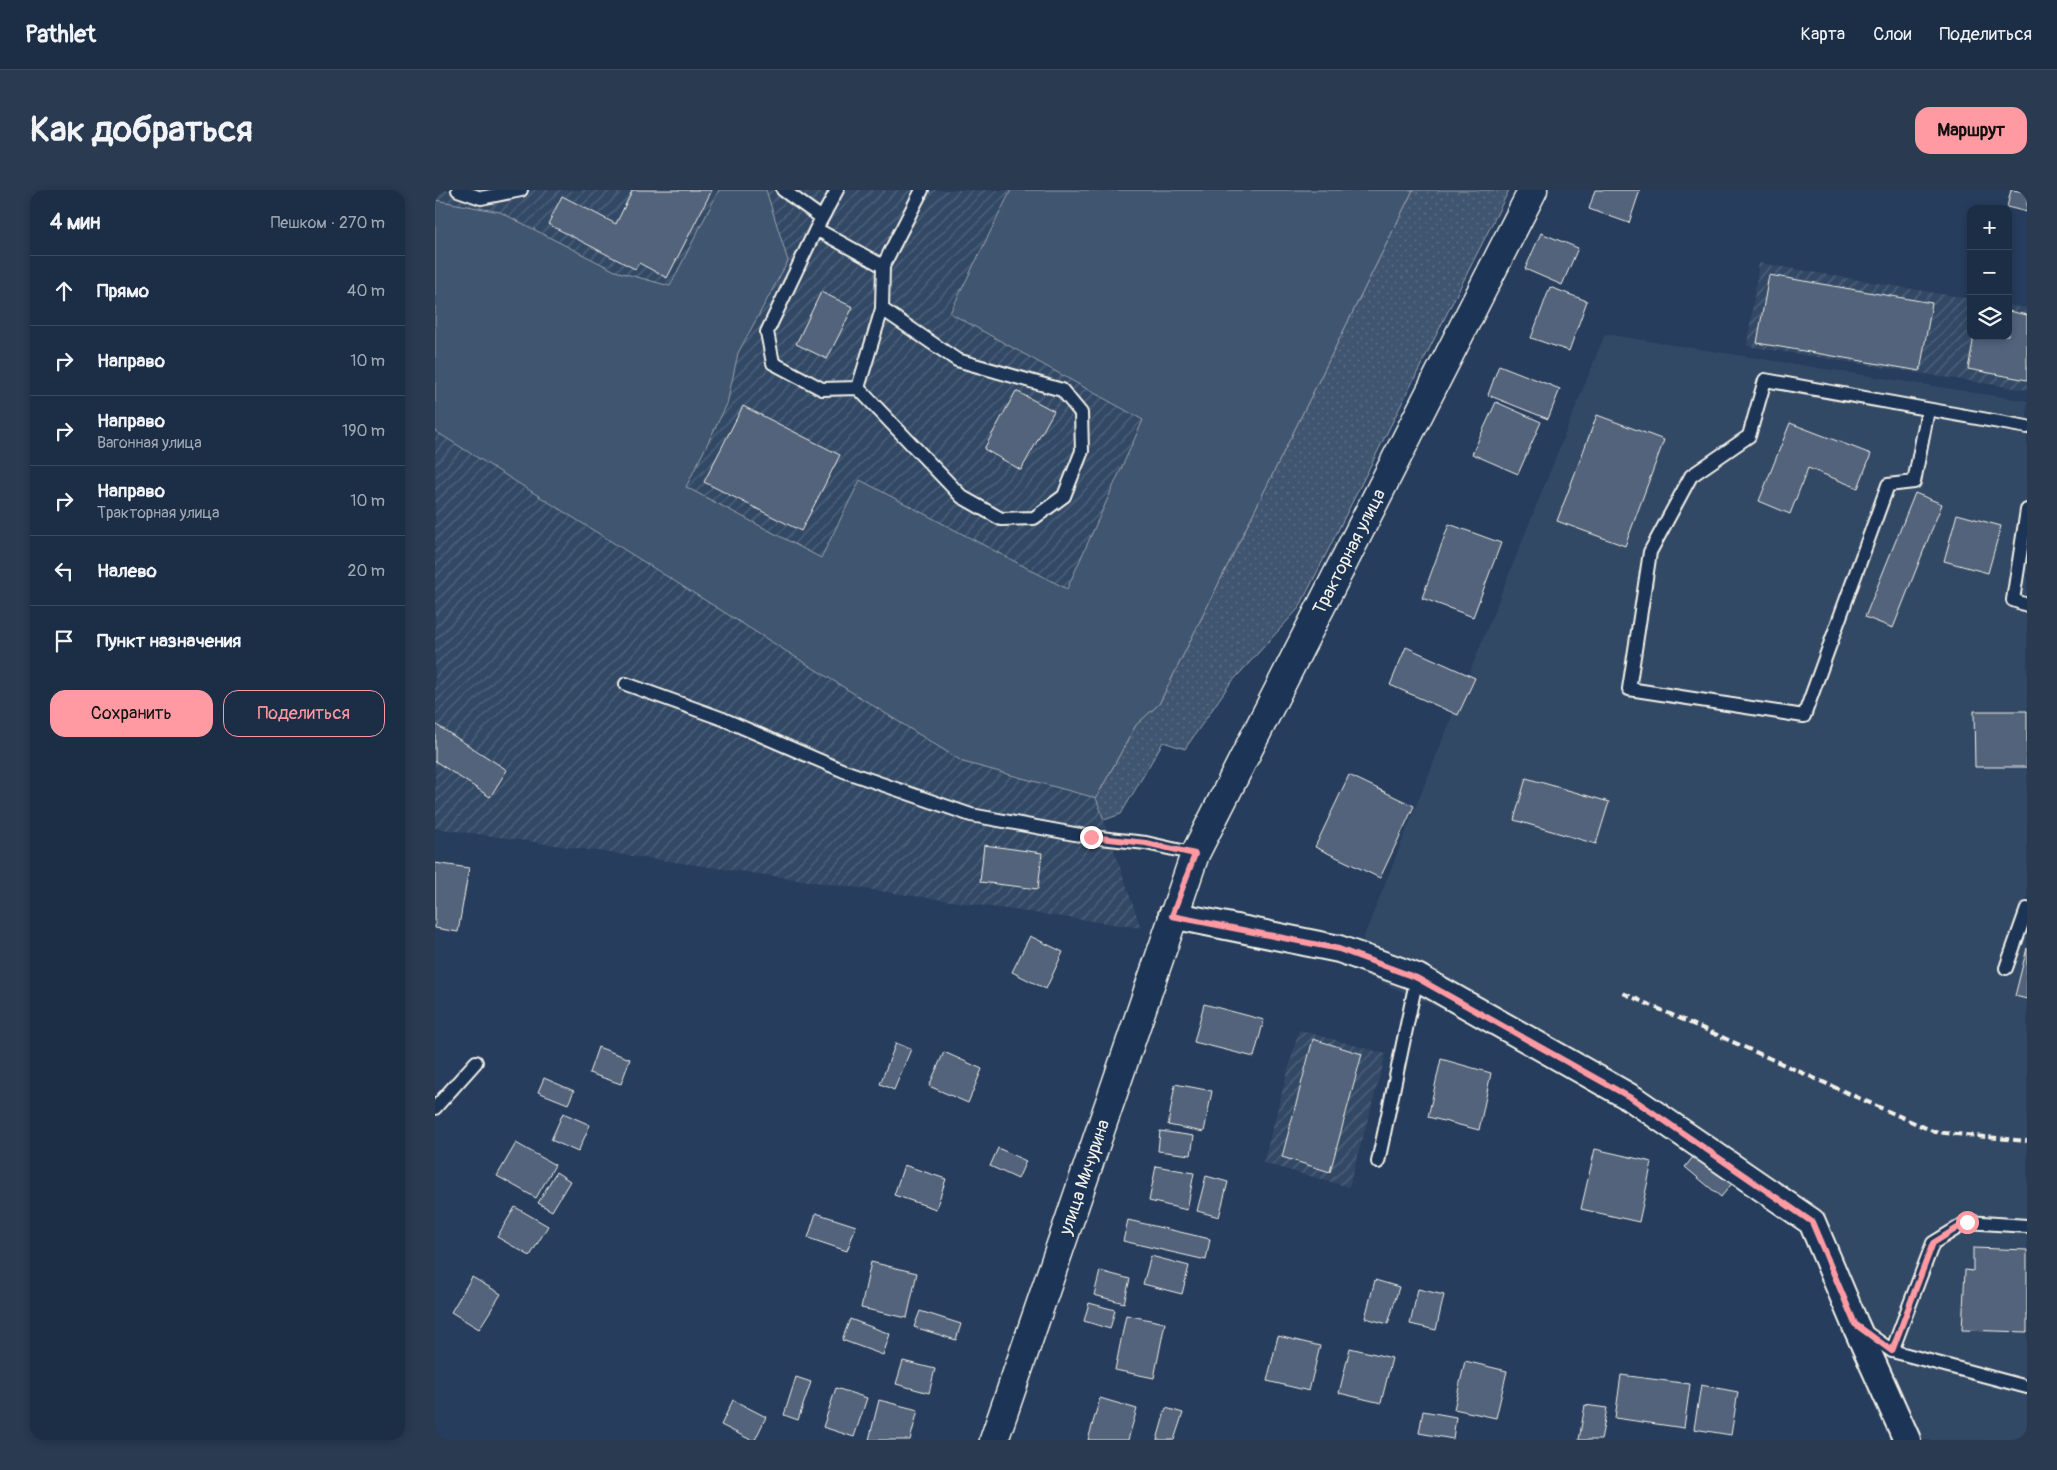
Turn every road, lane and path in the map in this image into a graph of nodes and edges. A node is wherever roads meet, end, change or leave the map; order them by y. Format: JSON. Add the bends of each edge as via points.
{"nodes":[{"id":1,"x":458,"y":190,"type":"edge"},
{"id":2,"x":521,"y":190,"type":"edge"},
{"id":3,"x":783,"y":190,"type":"edge"},
{"id":4,"x":837,"y":190,"type":"edge"},
{"id":5,"x":922,"y":190,"type":"edge"},
{"id":6,"x":1533,"y":190,"type":"edge"},
{"id":7,"x":819,"y":224,"type":"junction"},
{"id":8,"x":883,"y":266,"type":"junction"},
{"id":9,"x":882,"y":309,"type":"junction"},
{"id":10,"x":858,"y":388,"type":"junction"},
{"id":11,"x":1928,"y":410,"type":"junction"},
{"id":12,"x":2027,"y":427,"type":"edge"},
{"id":13,"x":2027,"y":510,"type":"edge"},
{"id":14,"x":2027,"y":605,"type":"edge"},
{"id":15,"x":626,"y":684,"type":"dead end"},
{"id":16,"x":1195,"y":854,"type":"junction"},
{"id":17,"x":2027,"y":909,"type":"edge"},
{"id":18,"x":1172,"y":916,"type":"junction"},
{"id":19,"x":2006,"y":968,"type":"dead end"},
{"id":20,"x":1417,"y":978,"type":"junction"},
{"id":21,"x":476,"y":1062,"type":"dead end"},
{"id":22,"x":435,"y":1108,"type":"edge"},
{"id":23,"x":1378,"y":1162,"type":"dead end"},
{"id":24,"x":2027,"y":1226,"type":"edge"},
{"id":25,"x":1855,"y":1324,"type":"junction"},
{"id":26,"x":1892,"y":1351,"type":"junction"},
{"id":27,"x":2027,"y":1388,"type":"edge"},
{"id":28,"x":994,"y":1440,"type":"edge"},
{"id":29,"x":1907,"y":1440,"type":"edge"}],
"edges":[{"from":1,"to":2,"type":"lane","via":[[481,198]]},
{"from":3,"to":7,"type":"lane"},
{"from":4,"to":7,"type":"lane"},
{"from":5,"to":8,"type":"lane"},
{"from":6,"to":16,"type":"main road","name":"Тракторная улица"},
{"from":7,"to":8,"type":"lane"},
{"from":7,"to":10,"type":"lane","via":[[767,332],[773,362],[822,389]]},
{"from":8,"to":9,"type":"lane"},
{"from":9,"to":10,"type":"lane"},
{"from":9,"to":10,"type":"lane","via":[[957,360],[1062,390],[1081,413],[1081,451],[1065,496],[1034,518],[1001,519],[962,497]]},
{"from":11,"to":11,"type":"lane","via":[[1914,482],[1888,485],[1804,716],[1629,689],[1650,552],[1691,476],[1749,436],[1765,380]]},
{"from":11,"to":12,"type":"lane"},
{"from":13,"to":14,"type":"lane","via":[[2013,600]]},
{"from":15,"to":16,"type":"lane","via":[[723,719],[844,771],[971,815]]},
{"from":16,"to":18,"type":"main road","name":"Тракторная улица"},
{"from":17,"to":19,"type":"lane"},
{"from":18,"to":20,"type":"street","via":[[1339,949]]},
{"from":18,"to":28,"type":"main road","name":"улица Мичурина"},
{"from":20,"to":23,"type":"lane"},
{"from":20,"to":25,"type":"street","via":[[1633,1099],[1812,1222]]},
{"from":21,"to":22,"type":"lane"},
{"from":24,"to":26,"type":"lane","via":[[1967,1222],[1933,1243]]},
{"from":25,"to":26,"type":"lane"},
{"from":25,"to":29,"type":"street"},
{"from":26,"to":27,"type":"lane"}]}
